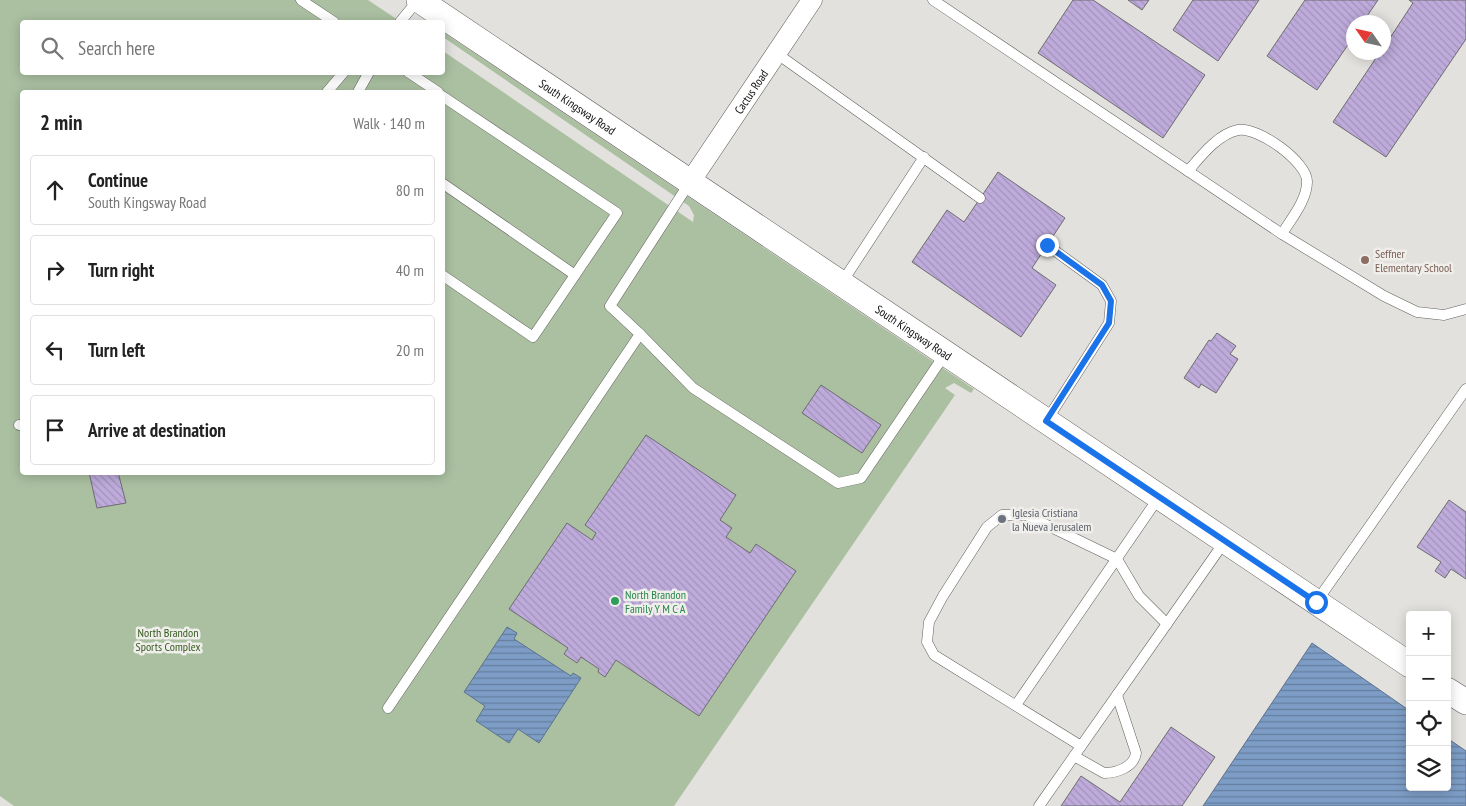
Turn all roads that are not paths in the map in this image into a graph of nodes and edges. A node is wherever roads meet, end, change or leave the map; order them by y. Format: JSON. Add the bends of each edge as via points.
{"nodes":[{"id":1,"x":301,"y":0,"type":"edge"},
{"id":2,"x":418,"y":0,"type":"edge"},
{"id":3,"x":812,"y":0,"type":"edge"},
{"id":4,"x":933,"y":0,"type":"edge"},
{"id":5,"x":331,"y":20,"type":"edge"},
{"id":6,"x":402,"y":20,"type":"edge"},
{"id":7,"x":776,"y":53,"type":"junction"},
{"id":8,"x":341,"y":75,"type":"edge"},
{"id":9,"x":367,"y":75,"type":"edge"},
{"id":10,"x":412,"y":75,"type":"edge"},
{"id":11,"x":329,"y":90,"type":"edge"},
{"id":12,"x":359,"y":90,"type":"edge"},
{"id":13,"x":435,"y":90,"type":"edge"},
{"id":14,"x":445,"y":98,"type":"edge"},
{"id":15,"x":924,"y":157,"type":"junction"},
{"id":16,"x":1188,"y":171,"type":"junction"},
{"id":17,"x":690,"y":182,"type":"junction"},
{"id":18,"x":445,"y":185,"type":"edge"},
{"id":19,"x":980,"y":198,"type":"dead end"},
{"id":20,"x":1282,"y":234,"type":"junction"},
{"id":21,"x":1047,"y":245,"type":"dead end"},
{"id":22,"x":575,"y":275,"type":"junction"},
{"id":23,"x":445,"y":277,"type":"edge"},
{"id":24,"x":841,"y":284,"type":"junction"},
{"id":25,"x":1466,"y":309,"type":"edge"},
{"id":26,"x":640,"y":334,"type":"junction"},
{"id":27,"x":945,"y":354,"type":"junction"},
{"id":28,"x":1466,"y":389,"type":"edge"},
{"id":29,"x":1046,"y":421,"type":"junction"},
{"id":30,"x":1159,"y":496,"type":"junction"},
{"id":31,"x":1225,"y":541,"type":"junction"},
{"id":32,"x":1117,"y":559,"type":"junction"},
{"id":33,"x":1316,"y":602,"type":"junction"},
{"id":34,"x":1167,"y":624,"type":"junction"},
{"id":35,"x":1406,"y":662,"type":"edge"},
{"id":36,"x":1451,"y":693,"type":"edge"},
{"id":37,"x":1117,"y":695,"type":"junction"},
{"id":38,"x":1466,"y":702,"type":"edge"},
{"id":39,"x":1016,"y":705,"type":"junction"},
{"id":40,"x":388,"y":708,"type":"dead end"},
{"id":41,"x":1081,"y":746,"type":"junction"},
{"id":42,"x":1074,"y":756,"type":"junction"},
{"id":43,"x":1039,"y":806,"type":"edge"}],
"edges":[{"from":1,"to":5,"type":"lane"},
{"from":2,"to":6,"type":"lane"},
{"from":2,"to":17,"type":"street","name":"South Kingsway Road"},
{"from":3,"to":7,"type":"street","name":"Cactus Road"},
{"from":4,"to":16,"type":"lane"},
{"from":7,"to":15,"type":"lane"},
{"from":7,"to":17,"type":"street","name":"Cactus Road"},
{"from":8,"to":11,"type":"lane"},
{"from":9,"to":12,"type":"lane"},
{"from":10,"to":13,"type":"lane"},
{"from":14,"to":22,"type":"lane","via":[[617,213]]},
{"from":15,"to":19,"type":"lane"},
{"from":15,"to":24,"type":"lane"},
{"from":16,"to":20,"type":"lane"},
{"from":16,"to":20,"type":"lane","via":[[1210,147],[1239,129],[1250,130],[1288,152],[1300,164],[1308,180],[1305,195]]},
{"from":17,"to":24,"type":"street","name":"South Kingsway Road"},
{"from":17,"to":26,"type":"lane","via":[[610,306]]},
{"from":18,"to":22,"type":"lane"},
{"from":20,"to":25,"type":"lane","via":[[1384,296],[1417,312],[1444,315]]},
{"from":21,"to":29,"type":"lane","via":[[1102,285],[1111,301],[1109,323]]},
{"from":22,"to":23,"type":"lane","via":[[533,337]]},
{"from":24,"to":27,"type":"street","name":"South Kingsway Road"},
{"from":26,"to":27,"type":"lane","via":[[693,388],[838,484],[862,478]]},
{"from":26,"to":40,"type":"lane"},
{"from":27,"to":29,"type":"street","name":"South Kingsway Road"},
{"from":28,"to":33,"type":"lane"},
{"from":29,"to":30,"type":"street","name":"South Kingsway Road"},
{"from":30,"to":31,"type":"street","name":"South Kingsway Road"},
{"from":30,"to":32,"type":"lane"},
{"from":31,"to":33,"type":"street","name":"South Kingsway Road"},
{"from":31,"to":34,"type":"lane"},
{"from":32,"to":34,"type":"lane","via":[[1139,596]]},
{"from":32,"to":39,"type":"lane"},
{"from":32,"to":39,"type":"lane","via":[[1026,515],[1002,515],[987,528],[943,596],[930,622],[927,642],[934,655]]},
{"from":33,"to":35,"type":"street","name":"South Kingsway Road"},
{"from":34,"to":37,"type":"lane"},
{"from":36,"to":38,"type":"street"},
{"from":37,"to":41,"type":"lane"},
{"from":37,"to":42,"type":"lane","via":[[1136,753],[1134,760],[1124,768],[1104,773]]},
{"from":39,"to":41,"type":"lane"},
{"from":41,"to":42,"type":"lane"},
{"from":42,"to":43,"type":"lane"}]}
